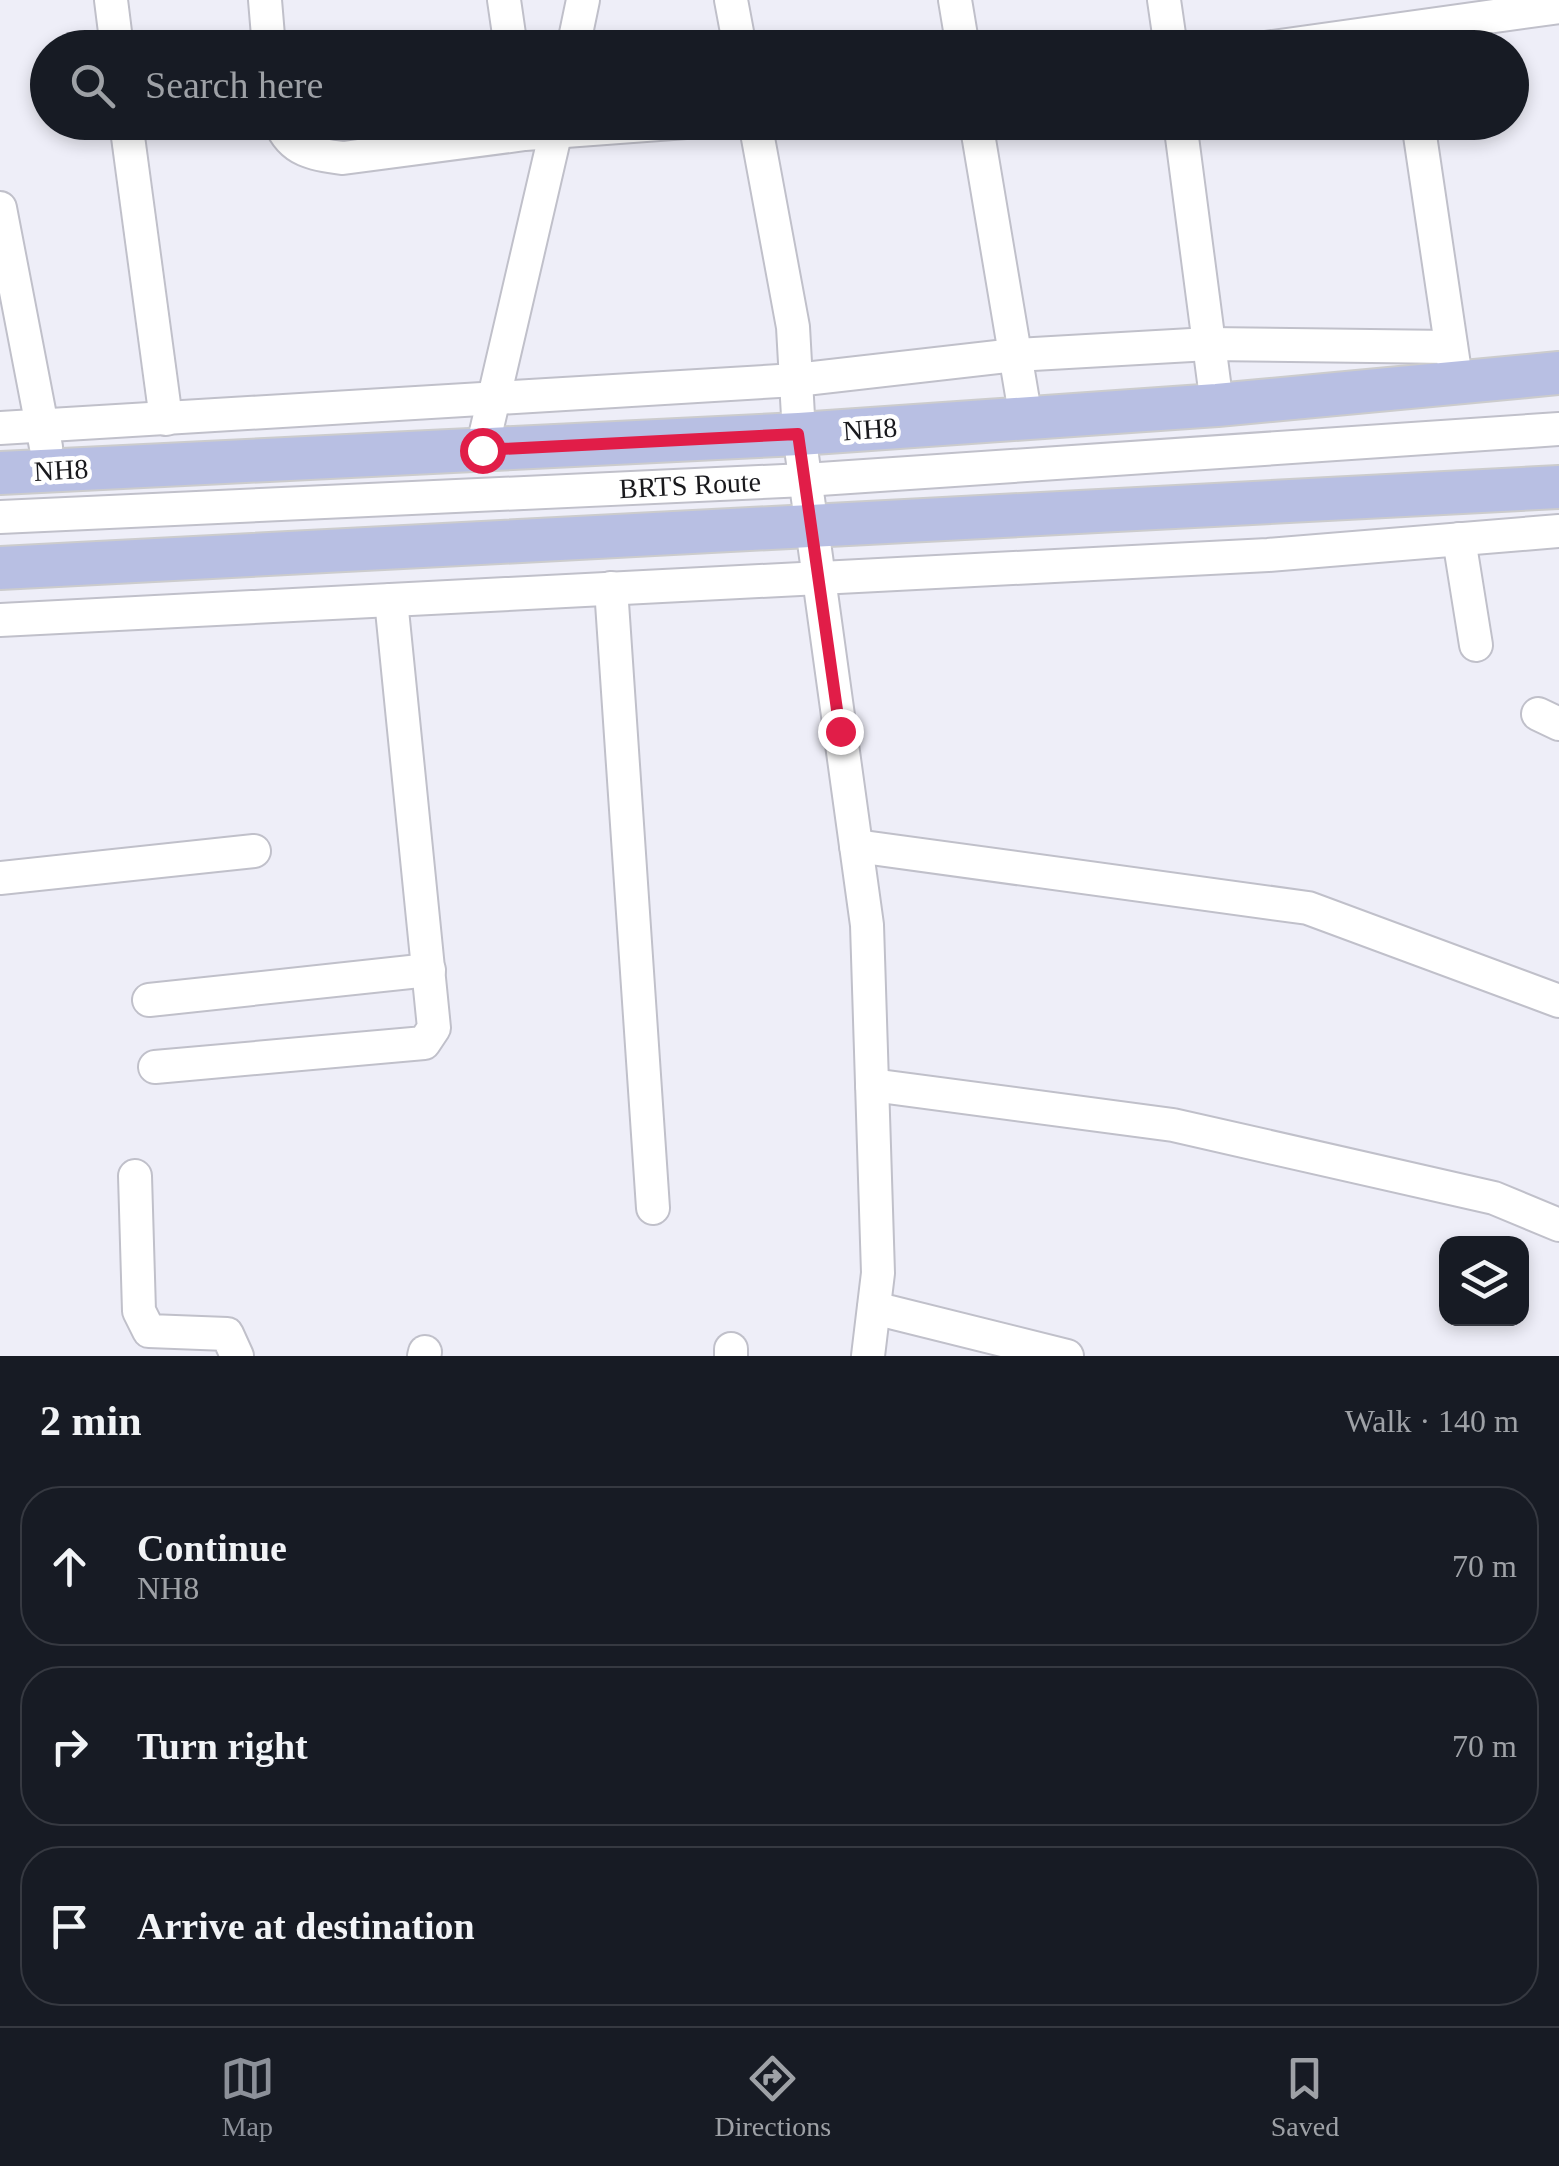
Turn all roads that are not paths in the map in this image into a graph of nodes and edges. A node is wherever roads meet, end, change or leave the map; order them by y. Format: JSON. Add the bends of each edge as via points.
{"nodes":[{"id":1,"x":111,"y":0,"type":"edge"},
{"id":2,"x":264,"y":0,"type":"edge"},
{"id":3,"x":504,"y":0,"type":"edge"},
{"id":4,"x":583,"y":0,"type":"edge"},
{"id":5,"x":731,"y":0,"type":"edge"},
{"id":6,"x":955,"y":0,"type":"edge"},
{"id":7,"x":1164,"y":0,"type":"edge"},
{"id":8,"x":1559,"y":7,"type":"edge"},
{"id":9,"x":1403,"y":25,"type":"edge"},
{"id":10,"x":115,"y":30,"type":"edge"},
{"id":11,"x":267,"y":30,"type":"edge"},
{"id":12,"x":508,"y":30,"type":"edge"},
{"id":13,"x":577,"y":30,"type":"edge"},
{"id":14,"x":737,"y":30,"type":"edge"},
{"id":15,"x":960,"y":30,"type":"edge"},
{"id":16,"x":1168,"y":30,"type":"edge"},
{"id":17,"x":1373,"y":30,"type":"edge"},
{"id":18,"x":128,"y":140,"type":"edge"},
{"id":19,"x":290,"y":140,"type":"edge"},
{"id":20,"x":461,"y":140,"type":"edge"},
{"id":21,"x":538,"y":140,"type":"edge"},
{"id":22,"x":758,"y":140,"type":"edge"},
{"id":23,"x":979,"y":140,"type":"edge"},
{"id":24,"x":1182,"y":140,"type":"edge"},
{"id":25,"x":1421,"y":140,"type":"edge"},
{"id":26,"x":0,"y":208,"type":"edge"},
{"id":27,"x":1209,"y":344,"type":"junction"},
{"id":28,"x":1015,"y":355,"type":"junction"},
{"id":29,"x":1454,"y":365,"type":"junction"},
{"id":30,"x":1559,"y":372,"type":"edge"},
{"id":31,"x":796,"y":380,"type":"junction"},
{"id":32,"x":493,"y":398,"type":"junction"},
{"id":33,"x":1218,"y":406,"type":"junction"},
{"id":34,"x":166,"y":419,"type":"junction"},
{"id":35,"x":1026,"y":419,"type":"junction"},
{"id":36,"x":42,"y":427,"type":"junction"},
{"id":37,"x":0,"y":428,"type":"edge"},
{"id":38,"x":1559,"y":430,"type":"edge"},
{"id":39,"x":798,"y":434,"type":"junction"},
{"id":40,"x":482,"y":450,"type":"junction"},
{"id":41,"x":50,"y":471,"type":"junction"},
{"id":42,"x":0,"y":473,"type":"edge"},
{"id":43,"x":804,"y":480,"type":"junction"},
{"id":44,"x":1559,"y":487,"type":"edge"},
{"id":45,"x":0,"y":517,"type":"edge"},
{"id":46,"x":811,"y":528,"type":"junction"},
{"id":47,"x":1559,"y":531,"type":"edge"},
{"id":48,"x":1459,"y":539,"type":"junction"},
{"id":49,"x":0,"y":568,"type":"edge"},
{"id":50,"x":818,"y":578,"type":"junction"},
{"id":51,"x":610,"y":588,"type":"junction"},
{"id":52,"x":391,"y":600,"type":"junction"},
{"id":53,"x":0,"y":620,"type":"edge"},
{"id":54,"x":1476,"y":646,"type":"dead end"},
{"id":55,"x":856,"y":846,"type":"junction"},
{"id":56,"x":254,"y":851,"type":"dead end"},
{"id":57,"x":0,"y":878,"type":"edge"},
{"id":58,"x":429,"y":970,"type":"junction"},
{"id":59,"x":149,"y":1000,"type":"dead end"},
{"id":60,"x":1559,"y":1000,"type":"edge"},
{"id":61,"x":155,"y":1067,"type":"dead end"},
{"id":62,"x":872,"y":1085,"type":"junction"},
{"id":63,"x":135,"y":1176,"type":"dead end"},
{"id":64,"x":653,"y":1208,"type":"dead end"},
{"id":65,"x":1559,"y":1225,"type":"edge"},
{"id":66,"x":874,"y":1308,"type":"junction"},
{"id":67,"x":237,"y":1356,"type":"edge"},
{"id":68,"x":868,"y":1356,"type":"edge"},
{"id":69,"x":1066,"y":1356,"type":"edge"}],
"edges":[{"from":1,"to":10,"type":"street"},
{"from":2,"to":11,"type":"street"},
{"from":3,"to":12,"type":"street"},
{"from":4,"to":13,"type":"street"},
{"from":5,"to":14,"type":"street"},
{"from":6,"to":15,"type":"street"},
{"from":7,"to":16,"type":"street"},
{"from":8,"to":9,"type":"street"},
{"from":9,"to":17,"type":"street"},
{"from":18,"to":34,"type":"street"},
{"from":19,"to":20,"type":"street","via":[[316,155],[343,158]]},
{"from":21,"to":32,"type":"street"},
{"from":22,"to":31,"type":"street","via":[[793,327]]},
{"from":23,"to":28,"type":"street"},
{"from":24,"to":27,"type":"street"},
{"from":25,"to":29,"type":"street"},
{"from":26,"to":36,"type":"street"},
{"from":27,"to":28,"type":"street"},
{"from":27,"to":29,"type":"street"},
{"from":27,"to":33,"type":"street"},
{"from":28,"to":31,"type":"street"},
{"from":28,"to":35,"type":"street"},
{"from":29,"to":30,"type":"main road","name":"NH8"},
{"from":29,"to":33,"type":"main road","name":"NH8"},
{"from":31,"to":32,"type":"street"},
{"from":31,"to":39,"type":"street"},
{"from":32,"to":34,"type":"street"},
{"from":32,"to":40,"type":"street"},
{"from":33,"to":35,"type":"main road","name":"NH8"},
{"from":34,"to":36,"type":"street"},
{"from":35,"to":39,"type":"main road","name":"NH8"},
{"from":36,"to":37,"type":"street"},
{"from":36,"to":41,"type":"street"},
{"from":38,"to":43,"type":"street","name":"BRTS Route"},
{"from":39,"to":40,"type":"main road","name":"NH8"},
{"from":39,"to":43,"type":"street"},
{"from":40,"to":41,"type":"main road","name":"NH8"},
{"from":41,"to":42,"type":"main road","name":"NH8"},
{"from":43,"to":45,"type":"street","name":"BRTS Route"},
{"from":43,"to":46,"type":"street"},
{"from":44,"to":46,"type":"main road"},
{"from":46,"to":49,"type":"main road"},
{"from":46,"to":50,"type":"street"},
{"from":47,"to":48,"type":"street"},
{"from":48,"to":50,"type":"street"},
{"from":48,"to":54,"type":"street"},
{"from":50,"to":51,"type":"street"},
{"from":50,"to":55,"type":"street"},
{"from":51,"to":52,"type":"street"},
{"from":51,"to":64,"type":"street"},
{"from":52,"to":53,"type":"street"},
{"from":52,"to":58,"type":"street"},
{"from":55,"to":60,"type":"street","via":[[1308,908]]},
{"from":55,"to":62,"type":"street"},
{"from":56,"to":57,"type":"street"},
{"from":58,"to":59,"type":"street"},
{"from":58,"to":61,"type":"street","via":[[434,1028],[424,1043]]},
{"from":62,"to":65,"type":"street","via":[[1173,1125],[1494,1198]]},
{"from":62,"to":66,"type":"street"},
{"from":63,"to":67,"type":"street","via":[[138,1312],[149,1331],[227,1334]]},
{"from":66,"to":68,"type":"street"},
{"from":66,"to":69,"type":"street"}]}
